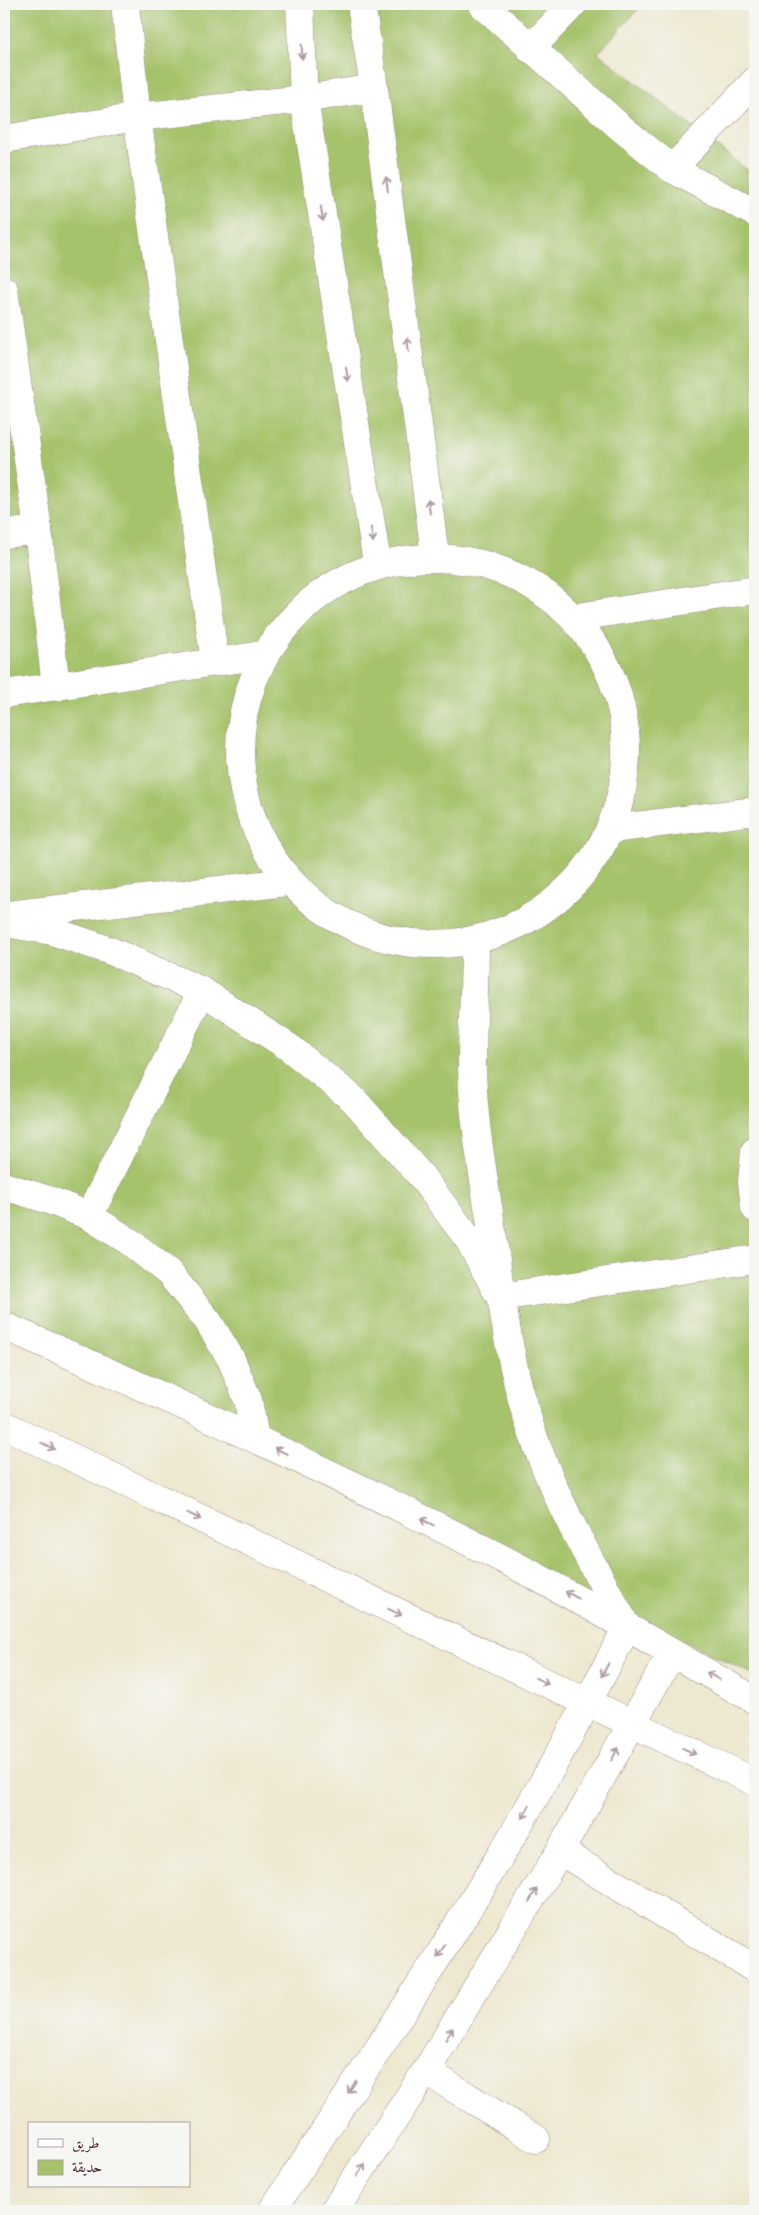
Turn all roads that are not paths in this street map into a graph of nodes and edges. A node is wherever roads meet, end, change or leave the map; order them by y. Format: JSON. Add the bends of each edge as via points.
{"nodes":[{"id":1,"x":125,"y":4,"type":"edge"},
{"id":2,"x":300,"y":4,"type":"edge"},
{"id":3,"x":361,"y":4,"type":"edge"},
{"id":4,"x":482,"y":4,"type":"edge"},
{"id":5,"x":573,"y":4,"type":"edge"},
{"id":6,"x":530,"y":49,"type":"junction"},
{"id":7,"x":755,"y":81,"type":"edge"},
{"id":8,"x":374,"y":88,"type":"junction"},
{"id":9,"x":304,"y":99,"type":"junction"},
{"id":10,"x":137,"y":117,"type":"junction"},
{"id":11,"x":4,"y":139,"type":"edge"},
{"id":12,"x":672,"y":169,"type":"junction"},
{"id":13,"x":755,"y":213,"type":"edge"},
{"id":14,"x":4,"y":290,"type":"edge"},
{"id":15,"x":38,"y":530,"type":"junction"},
{"id":16,"x":4,"y":534,"type":"edge"},
{"id":17,"x":435,"y":555,"type":"junction"},
{"id":18,"x":377,"y":563,"type":"junction"},
{"id":19,"x":755,"y":590,"type":"edge"},
{"id":20,"x":577,"y":618,"type":"junction"},
{"id":21,"x":262,"y":655,"type":"junction"},
{"id":22,"x":215,"y":662,"type":"junction"},
{"id":23,"x":56,"y":687,"type":"junction"},
{"id":24,"x":4,"y":694,"type":"edge"},
{"id":25,"x":755,"y":811,"type":"edge"},
{"id":26,"x":612,"y":829,"type":"junction"},
{"id":27,"x":287,"y":882,"type":"junction"},
{"id":28,"x":4,"y":916,"type":"edge"},
{"id":29,"x":4,"y":924,"type":"edge"},
{"id":30,"x":475,"y":942,"type":"junction"},
{"id":31,"x":202,"y":991,"type":"junction"},
{"id":32,"x":755,"y":1151,"type":"edge"},
{"id":33,"x":4,"y":1186,"type":"edge"},
{"id":34,"x":755,"y":1208,"type":"edge"},
{"id":35,"x":89,"y":1216,"type":"junction"},
{"id":36,"x":755,"y":1259,"type":"edge"},
{"id":37,"x":500,"y":1297,"type":"junction"},
{"id":38,"x":4,"y":1326,"type":"edge"},
{"id":39,"x":4,"y":1425,"type":"edge"},
{"id":40,"x":255,"y":1438,"type":"junction"},
{"id":41,"x":627,"y":1627,"type":"junction"},
{"id":42,"x":672,"y":1653,"type":"junction"},
{"id":43,"x":755,"y":1700,"type":"edge"},
{"id":44,"x":588,"y":1702,"type":"junction"},
{"id":45,"x":632,"y":1724,"type":"junction"},
{"id":46,"x":755,"y":1782,"type":"edge"},
{"id":47,"x":560,"y":1851,"type":"junction"},
{"id":48,"x":755,"y":1969,"type":"edge"},
{"id":49,"x":426,"y":2070,"type":"junction"},
{"id":50,"x":536,"y":2139,"type":"dead end"},
{"id":51,"x":272,"y":2211,"type":"edge"},
{"id":52,"x":334,"y":2211,"type":"edge"}],
"edges":[{"from":1,"to":10,"type":"street"},
{"from":2,"to":9,"type":"street","one_way":true},
{"from":3,"to":8,"type":"street"},
{"from":4,"to":6,"type":"street"},
{"from":5,"to":6,"type":"street"},
{"from":6,"to":12,"type":"street"},
{"from":7,"to":12,"type":"street"},
{"from":8,"to":9,"type":"street"},
{"from":17,"to":8,"type":"street","one_way":true},
{"from":9,"to":10,"type":"street"},
{"from":9,"to":18,"type":"street","one_way":true},
{"from":10,"to":11,"type":"street"},
{"from":10,"to":22,"type":"street"},
{"from":12,"to":13,"type":"street"},
{"from":14,"to":15,"type":"street"},
{"from":15,"to":16,"type":"street"},
{"from":15,"to":23,"type":"street"},
{"from":17,"to":18,"type":"street"},
{"from":17,"to":20,"type":"street","via":[[513,571]]},
{"from":18,"to":21,"type":"street","via":[[311,598]]},
{"from":19,"to":20,"type":"street"},
{"from":20,"to":26,"type":"street","via":[[616,681],[629,756]]},
{"from":21,"to":22,"type":"street"},
{"from":21,"to":27,"type":"street","via":[[238,732],[247,812]]},
{"from":22,"to":23,"type":"street"},
{"from":23,"to":24,"type":"street"},
{"from":25,"to":26,"type":"street"},
{"from":26,"to":30,"type":"street","via":[[557,902]]},
{"from":27,"to":28,"type":"street"},
{"from":27,"to":30,"type":"street","via":[[340,924],[406,946]]},
{"from":29,"to":31,"type":"street","via":[[52,932],[111,951]]},
{"from":30,"to":37,"type":"street","via":[[472,1068],[479,1154]]},
{"from":31,"to":35,"type":"street"},
{"from":31,"to":37,"type":"street","via":[[290,1048],[353,1099],[420,1176],[469,1240]]},
{"from":32,"to":34,"type":"street","via":[[752,1182]]},
{"from":33,"to":35,"type":"street"},
{"from":35,"to":40,"type":"street","via":[[130,1242],[169,1273],[208,1321],[231,1359],[248,1400]]},
{"from":36,"to":37,"type":"street"},
{"from":37,"to":41,"type":"street","via":[[530,1426],[549,1476]]},
{"from":38,"to":40,"type":"street"},
{"from":39,"to":44,"type":"street","one_way":true},
{"from":41,"to":40,"type":"street","one_way":true,"via":[[497,1556]]},
{"from":41,"to":42,"type":"street"},
{"from":41,"to":44,"type":"street","one_way":true},
{"from":43,"to":42,"type":"street","one_way":true},
{"from":42,"to":45,"type":"street"},
{"from":44,"to":45,"type":"street"},
{"from":44,"to":51,"type":"street","one_way":true,"via":[[512,1836]]},
{"from":45,"to":46,"type":"street","one_way":true},
{"from":47,"to":45,"type":"street","one_way":true},
{"from":47,"to":48,"type":"street"},
{"from":49,"to":47,"type":"street","one_way":true},
{"from":49,"to":50,"type":"street"},
{"from":52,"to":49,"type":"street","one_way":true}]}
